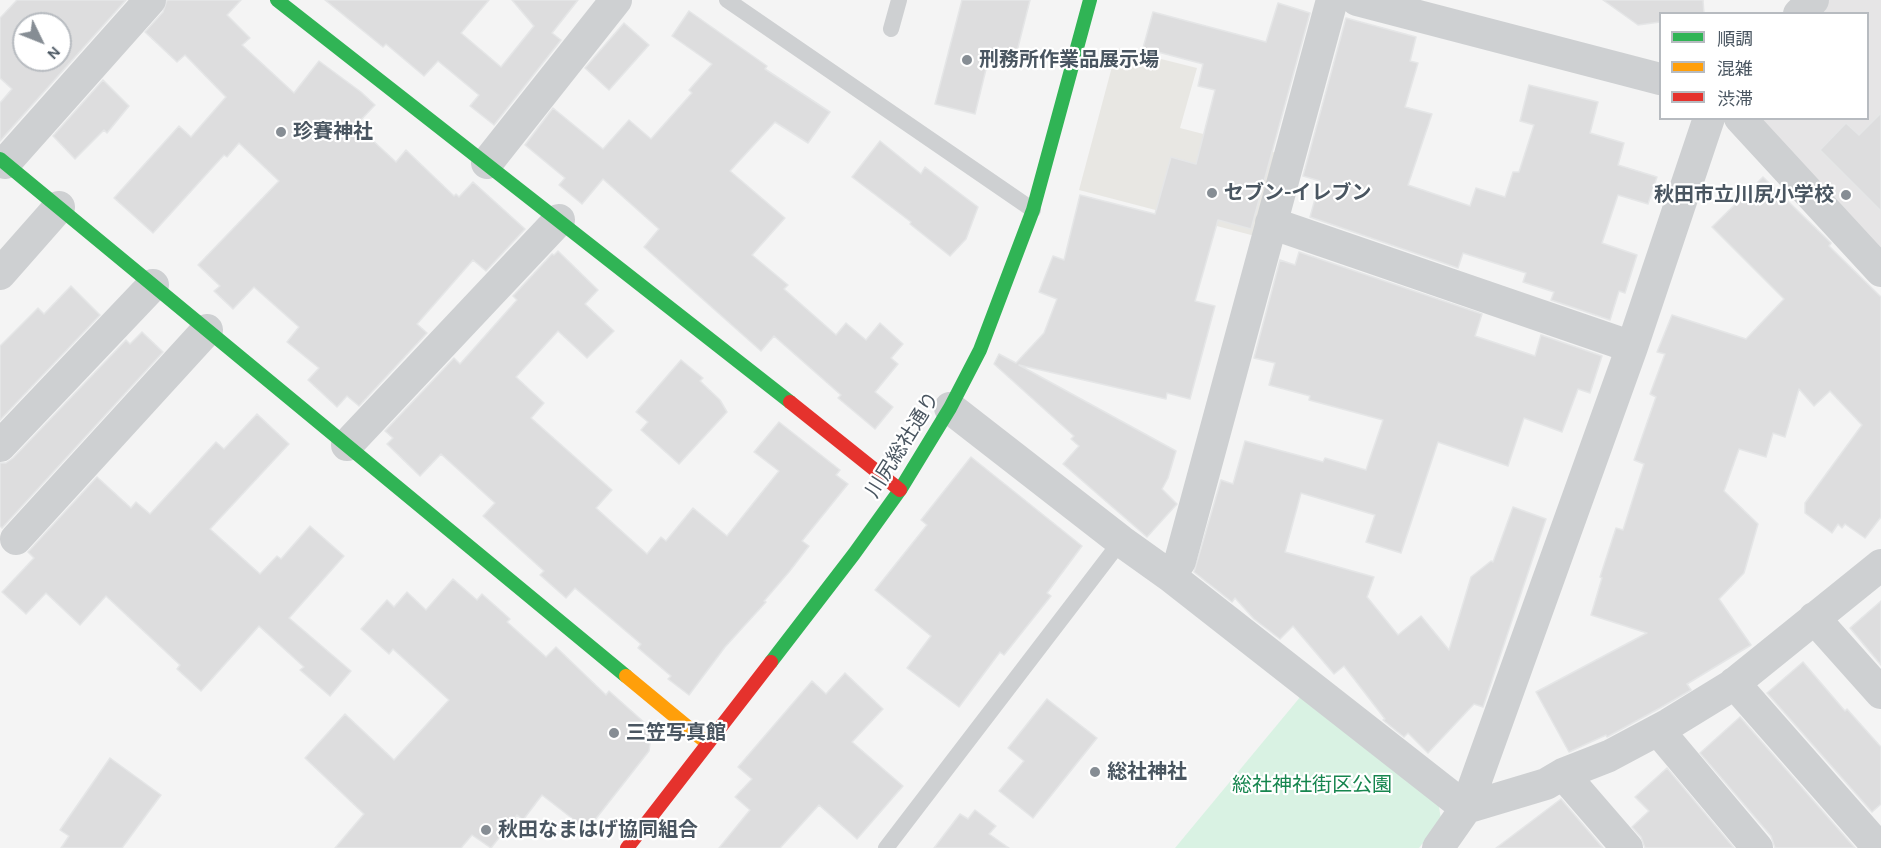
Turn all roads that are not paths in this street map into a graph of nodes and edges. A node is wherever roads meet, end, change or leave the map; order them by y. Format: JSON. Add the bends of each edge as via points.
{"nodes":[{"id":1,"x":150,"y":0,"type":"edge"},
{"id":2,"x":277,"y":0,"type":"edge"},
{"id":3,"x":616,"y":0,"type":"edge"},
{"id":4,"x":727,"y":0,"type":"edge"},
{"id":5,"x":899,"y":0,"type":"edge"},
{"id":6,"x":1090,"y":0,"type":"edge"},
{"id":7,"x":1332,"y":0,"type":"edge"},
{"id":8,"x":1357,"y":0,"type":"edge"},
{"id":9,"x":1813,"y":0,"type":"edge"},
{"id":10,"x":1801,"y":12,"type":"edge"},
{"id":11,"x":891,"y":29,"type":"dead end"},
{"id":12,"x":1659,"y":79,"type":"edge"},
{"id":13,"x":1708,"y":120,"type":"edge"},
{"id":14,"x":1742,"y":120,"type":"edge"},
{"id":15,"x":3,"y":161,"type":"edge"},
{"id":16,"x":487,"y":163,"type":"junction"},
{"id":17,"x":59,"y":207,"type":"junction"},
{"id":18,"x":1033,"y":210,"type":"junction"},
{"id":19,"x":559,"y":220,"type":"junction"},
{"id":20,"x":1271,"y":223,"type":"junction"},
{"id":21,"x":1881,"y":271,"type":"edge"},
{"id":22,"x":0,"y":274,"type":"edge"},
{"id":23,"x":153,"y":285,"type":"junction"},
{"id":24,"x":207,"y":330,"type":"junction"},
{"id":25,"x":1632,"y":347,"type":"junction"},
{"id":26,"x":950,"y":408,"type":"junction"},
{"id":27,"x":347,"y":445,"type":"junction"},
{"id":28,"x":0,"y":446,"type":"edge"},
{"id":29,"x":900,"y":490,"type":"junction"},
{"id":30,"x":16,"y":539,"type":"dead end"},
{"id":31,"x":1121,"y":541,"type":"junction"},
{"id":32,"x":1881,"y":565,"type":"edge"},
{"id":33,"x":1170,"y":576,"type":"junction"},
{"id":34,"x":1814,"y":618,"type":"junction"},
{"id":35,"x":1734,"y":683,"type":"junction"},
{"id":36,"x":1881,"y":693,"type":"edge"},
{"id":37,"x":1658,"y":730,"type":"junction"},
{"id":38,"x":707,"y":743,"type":"junction"},
{"id":39,"x":1563,"y":774,"type":"junction"},
{"id":40,"x":1466,"y":808,"type":"junction"},
{"id":41,"x":627,"y":848,"type":"edge"},
{"id":42,"x":886,"y":848,"type":"edge"},
{"id":43,"x":1438,"y":848,"type":"edge"},
{"id":44,"x":1627,"y":848,"type":"edge"},
{"id":45,"x":1757,"y":848,"type":"edge"},
{"id":46,"x":1879,"y":848,"type":"edge"}],
"edges":[{"from":1,"to":15,"type":"street"},
{"from":2,"to":16,"type":"street"},
{"from":3,"to":16,"type":"street"},
{"from":4,"to":18,"type":"lane"},
{"from":5,"to":11,"type":"lane"},
{"from":6,"to":18,"type":"street","name":"川尻総社通り"},
{"from":7,"to":20,"type":"street"},
{"from":8,"to":12,"type":"street"},
{"from":9,"to":10,"type":"street"},
{"from":13,"to":25,"type":"street"},
{"from":14,"to":21,"type":"street"},
{"from":15,"to":17,"type":"street"},
{"from":16,"to":19,"type":"street"},
{"from":17,"to":22,"type":"street"},
{"from":17,"to":23,"type":"street"},
{"from":18,"to":26,"type":"street","name":"川尻総社通り","via":[[980,351]]},
{"from":19,"to":27,"type":"street"},
{"from":19,"to":29,"type":"street"},
{"from":20,"to":25,"type":"street"},
{"from":20,"to":33,"type":"street","via":[[1180,561]]},
{"from":23,"to":24,"type":"street"},
{"from":23,"to":28,"type":"street"},
{"from":24,"to":27,"type":"street"},
{"from":24,"to":30,"type":"street"},
{"from":25,"to":40,"type":"street"},
{"from":26,"to":29,"type":"street","name":"川尻総社通り"},
{"from":26,"to":31,"type":"street"},
{"from":27,"to":38,"type":"street"},
{"from":29,"to":38,"type":"street","name":"川尻総社通り"},
{"from":31,"to":33,"type":"street"},
{"from":31,"to":42,"type":"lane"},
{"from":32,"to":34,"type":"street"},
{"from":33,"to":40,"type":"street"},
{"from":34,"to":35,"type":"street"},
{"from":34,"to":36,"type":"street"},
{"from":35,"to":37,"type":"street"},
{"from":35,"to":46,"type":"street"},
{"from":37,"to":39,"type":"street"},
{"from":37,"to":45,"type":"street"},
{"from":38,"to":41,"type":"street","name":"川尻総社通り"},
{"from":39,"to":40,"type":"street","via":[[1546,784]]},
{"from":39,"to":44,"type":"street"},
{"from":40,"to":43,"type":"street"}]}
